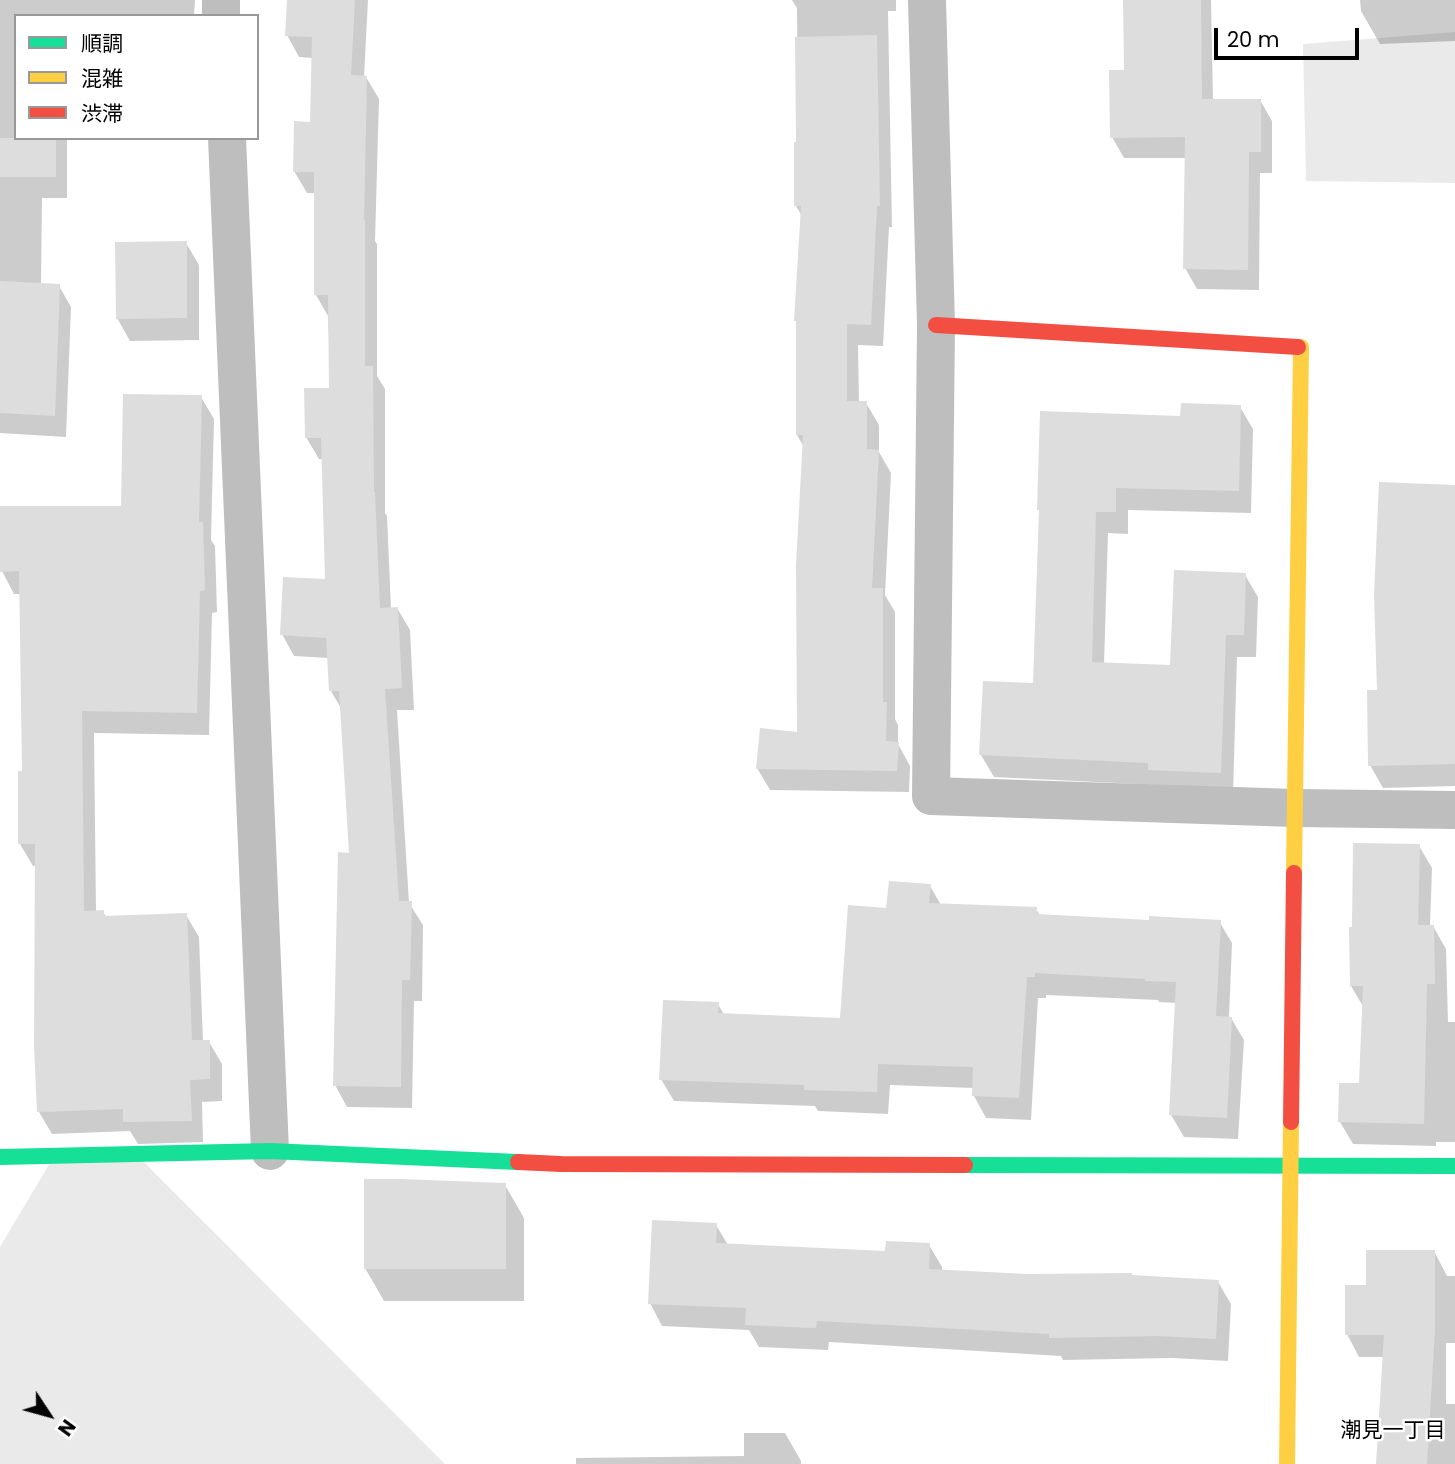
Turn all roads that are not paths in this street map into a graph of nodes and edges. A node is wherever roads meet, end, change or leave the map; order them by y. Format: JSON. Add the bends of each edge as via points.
{"nodes":[{"id":1,"x":926,"y":0,"type":"edge"},
{"id":2,"x":227,"y":140,"type":"edge"},
{"id":3,"x":936,"y":325,"type":"junction"},
{"id":4,"x":1295,"y":808,"type":"junction"},
{"id":5,"x":1455,"y":810,"type":"edge"},
{"id":6,"x":271,"y":1151,"type":"junction"},
{"id":7,"x":0,"y":1157,"type":"edge"},
{"id":8,"x":1290,"y":1165,"type":"junction"},
{"id":9,"x":1455,"y":1166,"type":"edge"},
{"id":10,"x":1287,"y":1464,"type":"edge"}],
"edges":[{"from":1,"to":3,"type":"street"},
{"from":2,"to":6,"type":"street"},
{"from":3,"to":4,"type":"street","via":[[1301,347]]},
{"from":3,"to":4,"type":"street","via":[[931,796]]},
{"from":4,"to":5,"type":"street"},
{"from":4,"to":8,"type":"street"},
{"from":6,"to":7,"type":"street"},
{"from":6,"to":8,"type":"street","via":[[561,1164]]},
{"from":8,"to":9,"type":"street"},
{"from":8,"to":10,"type":"street"}]}
